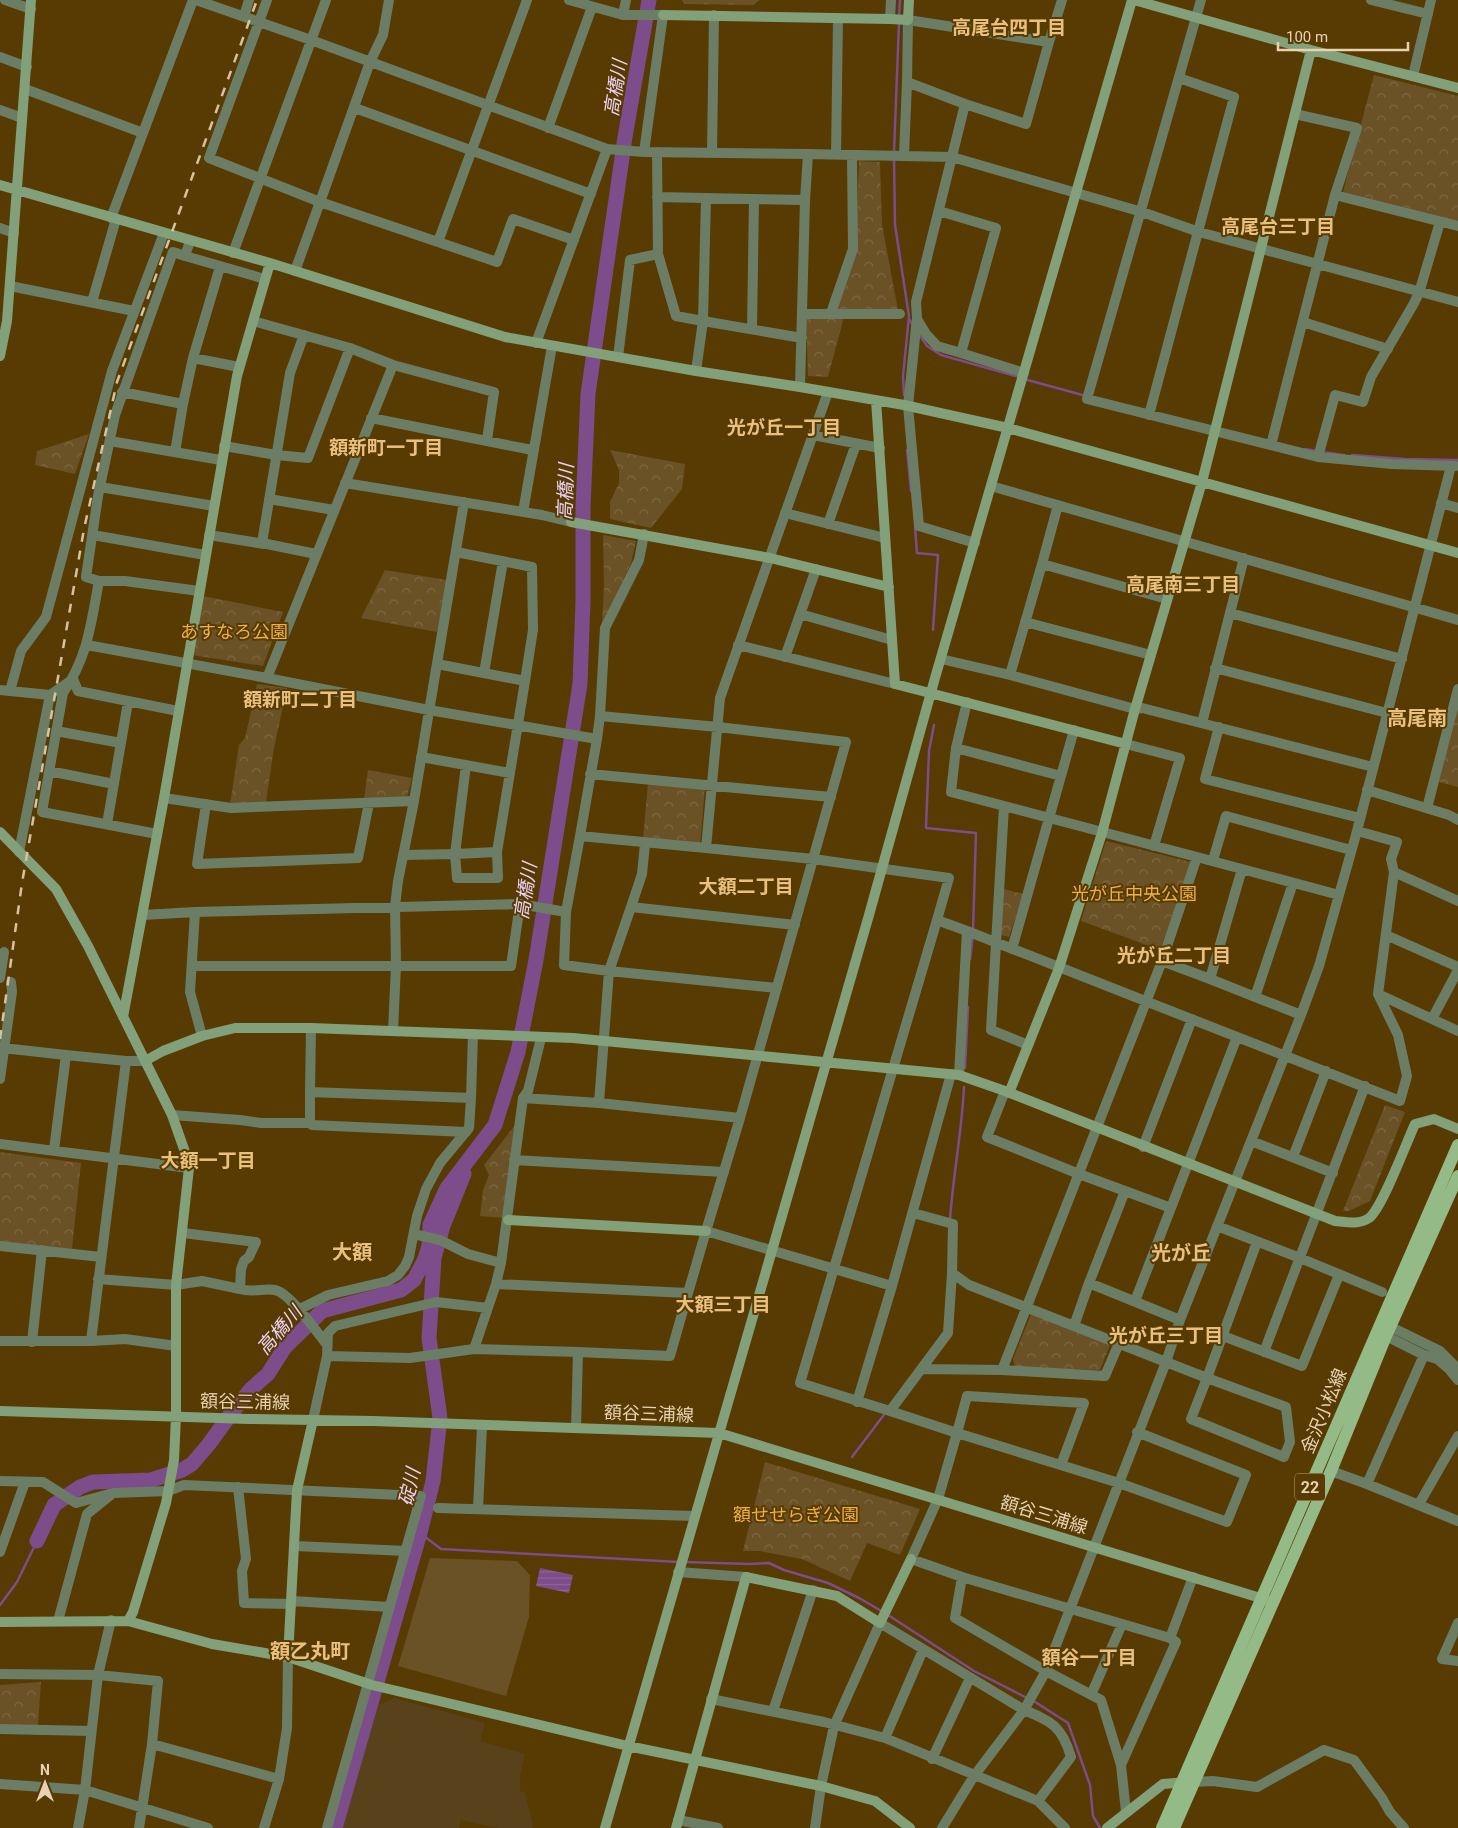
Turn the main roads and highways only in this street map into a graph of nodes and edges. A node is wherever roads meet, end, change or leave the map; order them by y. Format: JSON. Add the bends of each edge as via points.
{"nodes":[{"id":1,"x":1458,"y":1145,"type":"edge"},
{"id":2,"x":1458,"y":1176,"type":"edge"},
{"id":3,"x":1267,"y":1600,"type":"junction"},
{"id":4,"x":1188,"y":1782,"type":"junction"},
{"id":5,"x":1162,"y":1828,"type":"edge"},
{"id":6,"x":1174,"y":1828,"type":"edge"}],
"edges":[{"from":1,"to":3,"type":"main road","name":"金沢小松線","number":"22"},
{"from":2,"to":3,"type":"main road","name":"金沢小松線","number":"22","via":[[1388,1331],[1330,1471]]},
{"from":3,"to":4,"type":"main road","name":"金沢小松線","number":"22"},
{"from":4,"to":5,"type":"main road","name":"金沢小松線","number":"22"},
{"from":4,"to":6,"type":"main road","name":"金沢小松線","number":"22"}]}
